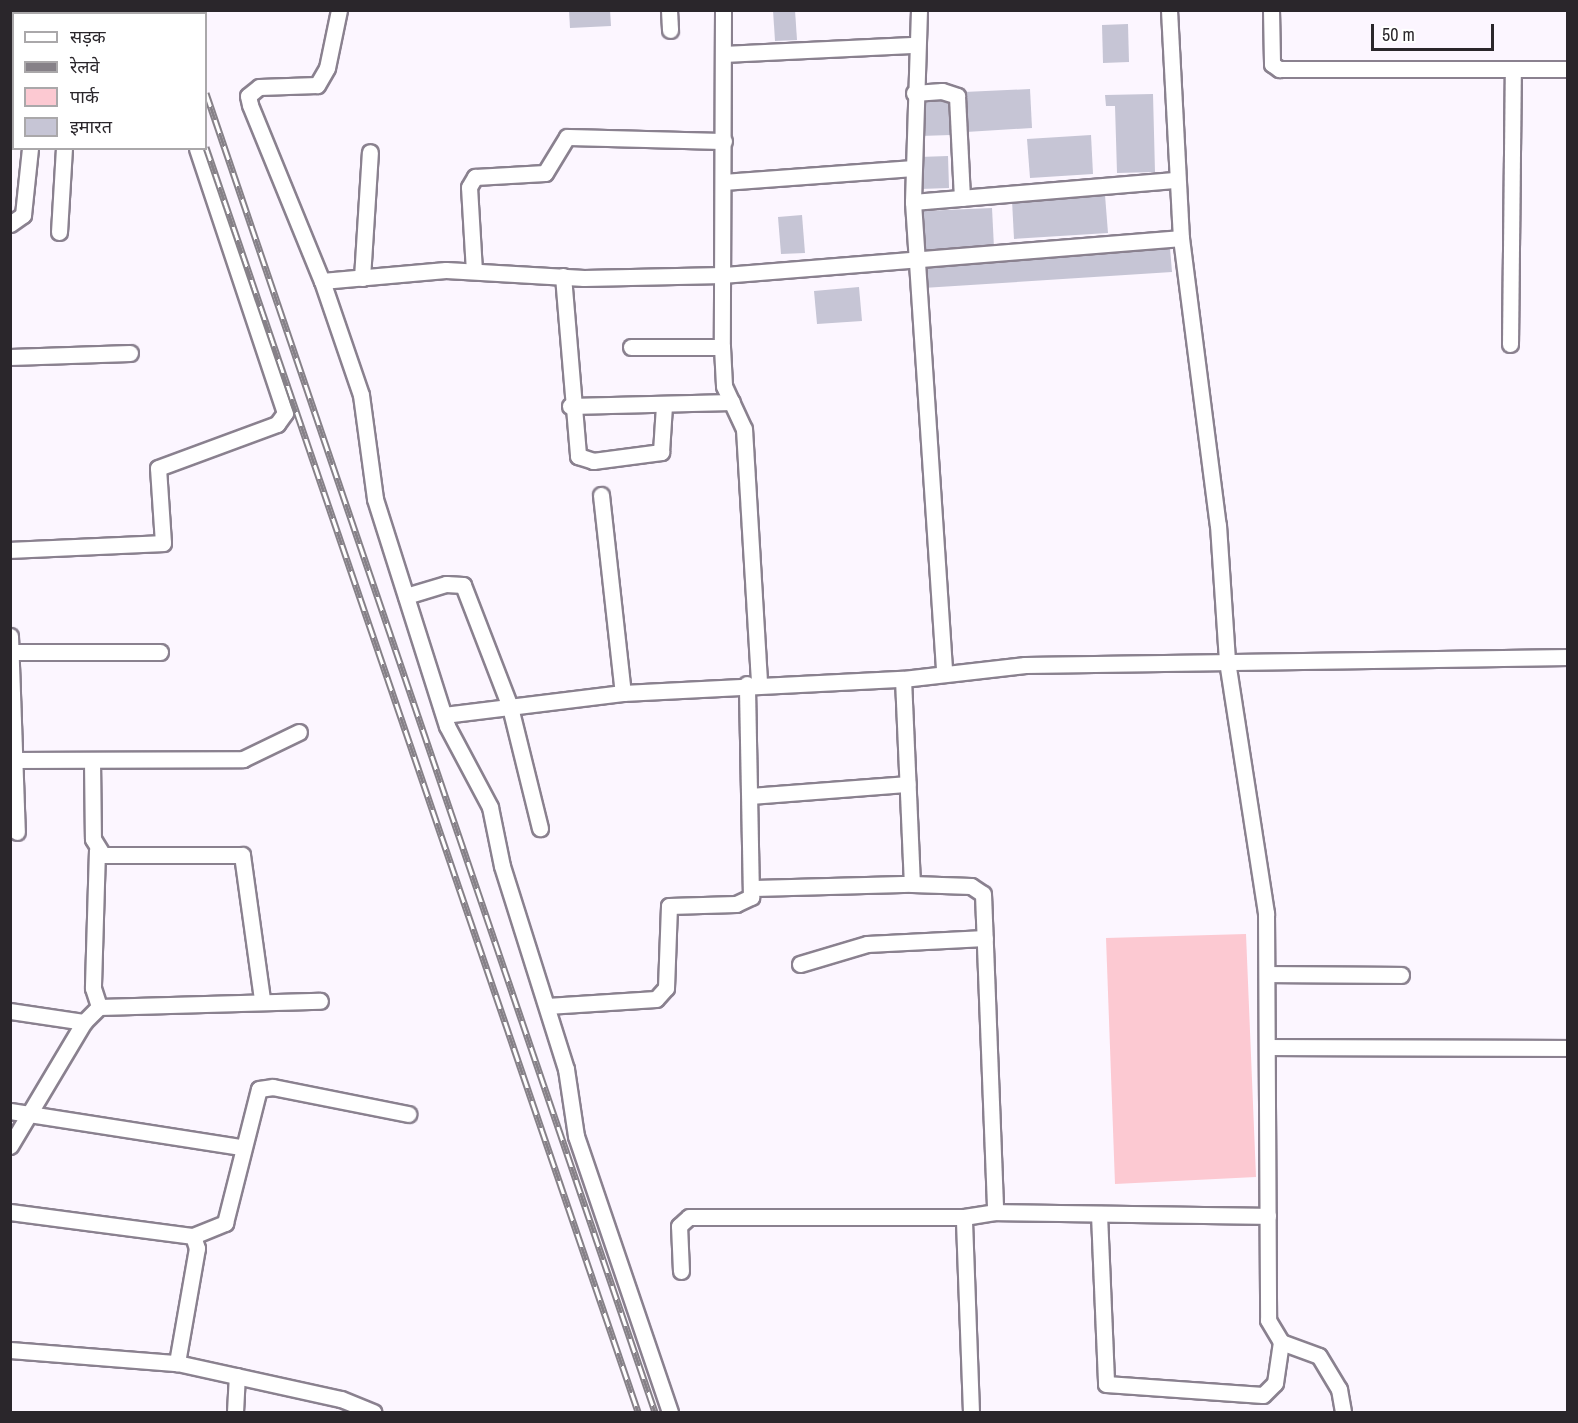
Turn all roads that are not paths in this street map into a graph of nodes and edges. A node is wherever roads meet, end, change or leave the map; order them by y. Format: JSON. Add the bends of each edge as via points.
{"nodes":[{"id":1,"x":339,"y":10,"type":"edge"},
{"id":2,"x":669,"y":10,"type":"edge"},
{"id":3,"x":723,"y":10,"type":"edge"},
{"id":4,"x":920,"y":10,"type":"edge"},
{"id":5,"x":1169,"y":10,"type":"edge"},
{"id":6,"x":1271,"y":10,"type":"edge"},
{"id":7,"x":670,"y":30,"type":"dead end"},
{"id":8,"x":917,"y":45,"type":"junction"},
{"id":9,"x":723,"y":54,"type":"junction"},
{"id":10,"x":1568,"y":69,"type":"edge"},
{"id":11,"x":1513,"y":71,"type":"junction"},
{"id":12,"x":914,"y":93,"type":"junction"},
{"id":13,"x":724,"y":141,"type":"junction"},
{"id":14,"x":30,"y":150,"type":"edge"},
{"id":15,"x":64,"y":150,"type":"edge"},
{"id":16,"x":198,"y":150,"type":"edge"},
{"id":17,"x":370,"y":152,"type":"dead end"},
{"id":18,"x":913,"y":168,"type":"junction"},
{"id":19,"x":1177,"y":180,"type":"junction"},
{"id":20,"x":723,"y":182,"type":"junction"},
{"id":21,"x":26,"y":183,"type":"junction"},
{"id":22,"x":10,"y":184,"type":"edge"},
{"id":23,"x":962,"y":198,"type":"junction"},
{"id":24,"x":912,"y":202,"type":"junction"},
{"id":25,"x":10,"y":224,"type":"edge"},
{"id":26,"x":59,"y":232,"type":"dead end"},
{"id":27,"x":1181,"y":238,"type":"junction"},
{"id":28,"x":916,"y":257,"type":"junction"},
{"id":29,"x":474,"y":271,"type":"junction"},
{"id":30,"x":723,"y":275,"type":"junction"},
{"id":31,"x":562,"y":276,"type":"junction"},
{"id":32,"x":362,"y":278,"type":"junction"},
{"id":33,"x":322,"y":281,"type":"junction"},
{"id":34,"x":1510,"y":344,"type":"dead end"},
{"id":35,"x":631,"y":347,"type":"dead end"},
{"id":36,"x":722,"y":347,"type":"junction"},
{"id":37,"x":130,"y":354,"type":"dead end"},
{"id":38,"x":10,"y":357,"type":"edge"},
{"id":39,"x":732,"y":402,"type":"junction"},
{"id":40,"x":664,"y":405,"type":"junction"},
{"id":41,"x":570,"y":406,"type":"junction"},
{"id":42,"x":601,"y":495,"type":"dead end"},
{"id":43,"x":10,"y":550,"type":"edge"},
{"id":44,"x":406,"y":596,"type":"junction"},
{"id":45,"x":10,"y":636,"type":"edge"},
{"id":46,"x":11,"y":652,"type":"edge"},
{"id":47,"x":160,"y":652,"type":"dead end"},
{"id":48,"x":1568,"y":657,"type":"edge"},
{"id":49,"x":1227,"y":661,"type":"junction"},
{"id":50,"x":944,"y":674,"type":"junction"},
{"id":51,"x":903,"y":679,"type":"junction"},
{"id":52,"x":753,"y":684,"type":"junction"},
{"id":53,"x":623,"y":693,"type":"junction"},
{"id":54,"x":510,"y":707,"type":"junction"},
{"id":55,"x":444,"y":716,"type":"junction"},
{"id":56,"x":299,"y":732,"type":"dead end"},
{"id":57,"x":13,"y":760,"type":"edge"},
{"id":58,"x":92,"y":761,"type":"junction"},
{"id":59,"x":908,"y":784,"type":"junction"},
{"id":60,"x":751,"y":796,"type":"junction"},
{"id":61,"x":540,"y":828,"type":"dead end"},
{"id":62,"x":17,"y":832,"type":"dead end"},
{"id":63,"x":97,"y":850,"type":"junction"},
{"id":64,"x":912,"y":884,"type":"junction"},
{"id":65,"x":754,"y":888,"type":"junction"},
{"id":66,"x":985,"y":938,"type":"junction"},
{"id":67,"x":800,"y":964,"type":"dead end"},
{"id":68,"x":1268,"y":974,"type":"junction"},
{"id":69,"x":1401,"y":975,"type":"dead end"},
{"id":70,"x":262,"y":1000,"type":"junction"},
{"id":71,"x":320,"y":1001,"type":"dead end"},
{"id":72,"x":547,"y":1006,"type":"junction"},
{"id":73,"x":99,"y":1007,"type":"junction"},
{"id":74,"x":10,"y":1011,"type":"edge"},
{"id":75,"x":84,"y":1022,"type":"junction"},
{"id":76,"x":1269,"y":1047,"type":"junction"},
{"id":77,"x":1568,"y":1048,"type":"edge"},
{"id":78,"x":10,"y":1111,"type":"edge"},
{"id":79,"x":28,"y":1113,"type":"junction"},
{"id":80,"x":408,"y":1114,"type":"dead end"},
{"id":81,"x":10,"y":1146,"type":"edge"},
{"id":82,"x":241,"y":1147,"type":"junction"},
{"id":83,"x":10,"y":1212,"type":"edge"},
{"id":84,"x":995,"y":1212,"type":"junction"},
{"id":85,"x":1099,"y":1214,"type":"junction"},
{"id":86,"x":1268,"y":1216,"type":"junction"},
{"id":87,"x":964,"y":1217,"type":"junction"},
{"id":88,"x":193,"y":1236,"type":"junction"},
{"id":89,"x":681,"y":1271,"type":"dead end"},
{"id":90,"x":1281,"y":1342,"type":"junction"},
{"id":91,"x":10,"y":1350,"type":"edge"},
{"id":92,"x":177,"y":1363,"type":"junction"},
{"id":93,"x":237,"y":1376,"type":"junction"},
{"id":94,"x":235,"y":1413,"type":"edge"},
{"id":95,"x":374,"y":1413,"type":"edge"},
{"id":96,"x":670,"y":1413,"type":"edge"},
{"id":97,"x":971,"y":1413,"type":"edge"},
{"id":98,"x":1343,"y":1413,"type":"edge"}],
"edges":[{"from":1,"to":33,"type":"street","via":[[327,69],[317,85],[259,87],[248,96]]},
{"from":2,"to":7,"type":"street"},
{"from":3,"to":9,"type":"street"},
{"from":4,"to":8,"type":"street"},
{"from":5,"to":19,"type":"street"},
{"from":6,"to":11,"type":"street","via":[[1272,64],[1280,69]]},
{"from":8,"to":9,"type":"street"},
{"from":8,"to":12,"type":"street"},
{"from":9,"to":13,"type":"street"},
{"from":10,"to":11,"type":"street"},
{"from":11,"to":34,"type":"street"},
{"from":12,"to":18,"type":"street"},
{"from":12,"to":23,"type":"street","via":[[951,91],[957,96]]},
{"from":13,"to":20,"type":"street"},
{"from":13,"to":29,"type":"street","via":[[567,137],[545,173],[475,177],[469,187]]},
{"from":14,"to":21,"type":"street"},
{"from":15,"to":26,"type":"street"},
{"from":16,"to":43,"type":"street","via":[[285,413],[277,424],[158,468],[163,543]]},
{"from":17,"to":32,"type":"street"},
{"from":18,"to":20,"type":"street"},
{"from":18,"to":24,"type":"street"},
{"from":19,"to":23,"type":"street"},
{"from":19,"to":27,"type":"street"},
{"from":20,"to":30,"type":"street"},
{"from":21,"to":22,"type":"street"},
{"from":21,"to":25,"type":"street","via":[[23,215]]},
{"from":23,"to":24,"type":"street"},
{"from":24,"to":28,"type":"street"},
{"from":27,"to":28,"type":"street"},
{"from":27,"to":49,"type":"street","via":[[1218,525]]},
{"from":28,"to":30,"type":"street"},
{"from":28,"to":50,"type":"street"},
{"from":29,"to":31,"type":"street"},
{"from":29,"to":32,"type":"street"},
{"from":30,"to":31,"type":"street"},
{"from":30,"to":36,"type":"street"},
{"from":31,"to":41,"type":"street"},
{"from":32,"to":33,"type":"street"},
{"from":33,"to":44,"type":"street","via":[[361,395],[372,486]]},
{"from":35,"to":36,"type":"street"},
{"from":36,"to":39,"type":"street","via":[[724,386]]},
{"from":37,"to":38,"type":"street"},
{"from":39,"to":40,"type":"street"},
{"from":39,"to":52,"type":"street","via":[[744,429]]},
{"from":40,"to":41,"type":"street"},
{"from":40,"to":41,"type":"street","via":[[661,452],[593,461],[578,456],[573,446]]},
{"from":42,"to":53,"type":"street"},
{"from":44,"to":54,"type":"street","via":[[446,584],[463,585]]},
{"from":44,"to":55,"type":"street"},
{"from":45,"to":46,"type":"street"},
{"from":46,"to":47,"type":"street"},
{"from":46,"to":57,"type":"street"},
{"from":48,"to":49,"type":"street"},
{"from":49,"to":50,"type":"street","via":[[1025,665]]},
{"from":49,"to":68,"type":"street","via":[[1257,831]]},
{"from":50,"to":51,"type":"street"},
{"from":51,"to":52,"type":"street"},
{"from":51,"to":59,"type":"street"},
{"from":52,"to":53,"type":"street"},
{"from":52,"to":60,"type":"street"},
{"from":53,"to":54,"type":"street"},
{"from":54,"to":55,"type":"street"},
{"from":54,"to":61,"type":"street"},
{"from":55,"to":72,"type":"street","via":[[486,796]]},
{"from":56,"to":58,"type":"street","via":[[243,759]]},
{"from":57,"to":58,"type":"street"},
{"from":57,"to":62,"type":"street"},
{"from":58,"to":63,"type":"street"},
{"from":59,"to":60,"type":"street"},
{"from":59,"to":64,"type":"street"},
{"from":60,"to":65,"type":"street"},
{"from":63,"to":70,"type":"street","via":[[112,857],[242,855]]},
{"from":63,"to":73,"type":"street","via":[[93,988]]},
{"from":64,"to":65,"type":"street"},
{"from":64,"to":66,"type":"street","via":[[980,889]]},
{"from":65,"to":72,"type":"street","via":[[745,903],[669,906],[663,995]]},
{"from":66,"to":67,"type":"street","via":[[867,944]]},
{"from":66,"to":84,"type":"street"},
{"from":68,"to":69,"type":"street"},
{"from":68,"to":76,"type":"street"},
{"from":70,"to":71,"type":"street"},
{"from":70,"to":73,"type":"street"},
{"from":72,"to":96,"type":"street","via":[[566,1069],[576,1136]]},
{"from":73,"to":75,"type":"street"},
{"from":74,"to":75,"type":"street"},
{"from":75,"to":79,"type":"street"},
{"from":76,"to":77,"type":"street"},
{"from":76,"to":86,"type":"street"},
{"from":78,"to":79,"type":"street"},
{"from":79,"to":81,"type":"street"},
{"from":79,"to":82,"type":"street"},
{"from":80,"to":82,"type":"street","via":[[266,1086],[255,1096]]},
{"from":82,"to":88,"type":"street","via":[[225,1223]]},
{"from":83,"to":88,"type":"street","via":[[110,1221]]},
{"from":84,"to":85,"type":"street"},
{"from":84,"to":87,"type":"street"},
{"from":85,"to":86,"type":"street"},
{"from":85,"to":90,"type":"street","via":[[1106,1384],[1263,1395],[1275,1383]]},
{"from":86,"to":90,"type":"street","via":[[1268,1320]]},
{"from":87,"to":89,"type":"street","via":[[689,1217],[680,1226]]},
{"from":87,"to":97,"type":"street"},
{"from":88,"to":92,"type":"street","via":[[197,1248]]},
{"from":90,"to":98,"type":"street","via":[[1319,1356],[1340,1389]]},
{"from":91,"to":92,"type":"street"},
{"from":92,"to":93,"type":"street"},
{"from":93,"to":94,"type":"street"},
{"from":93,"to":95,"type":"street","via":[[341,1399]]}]}
